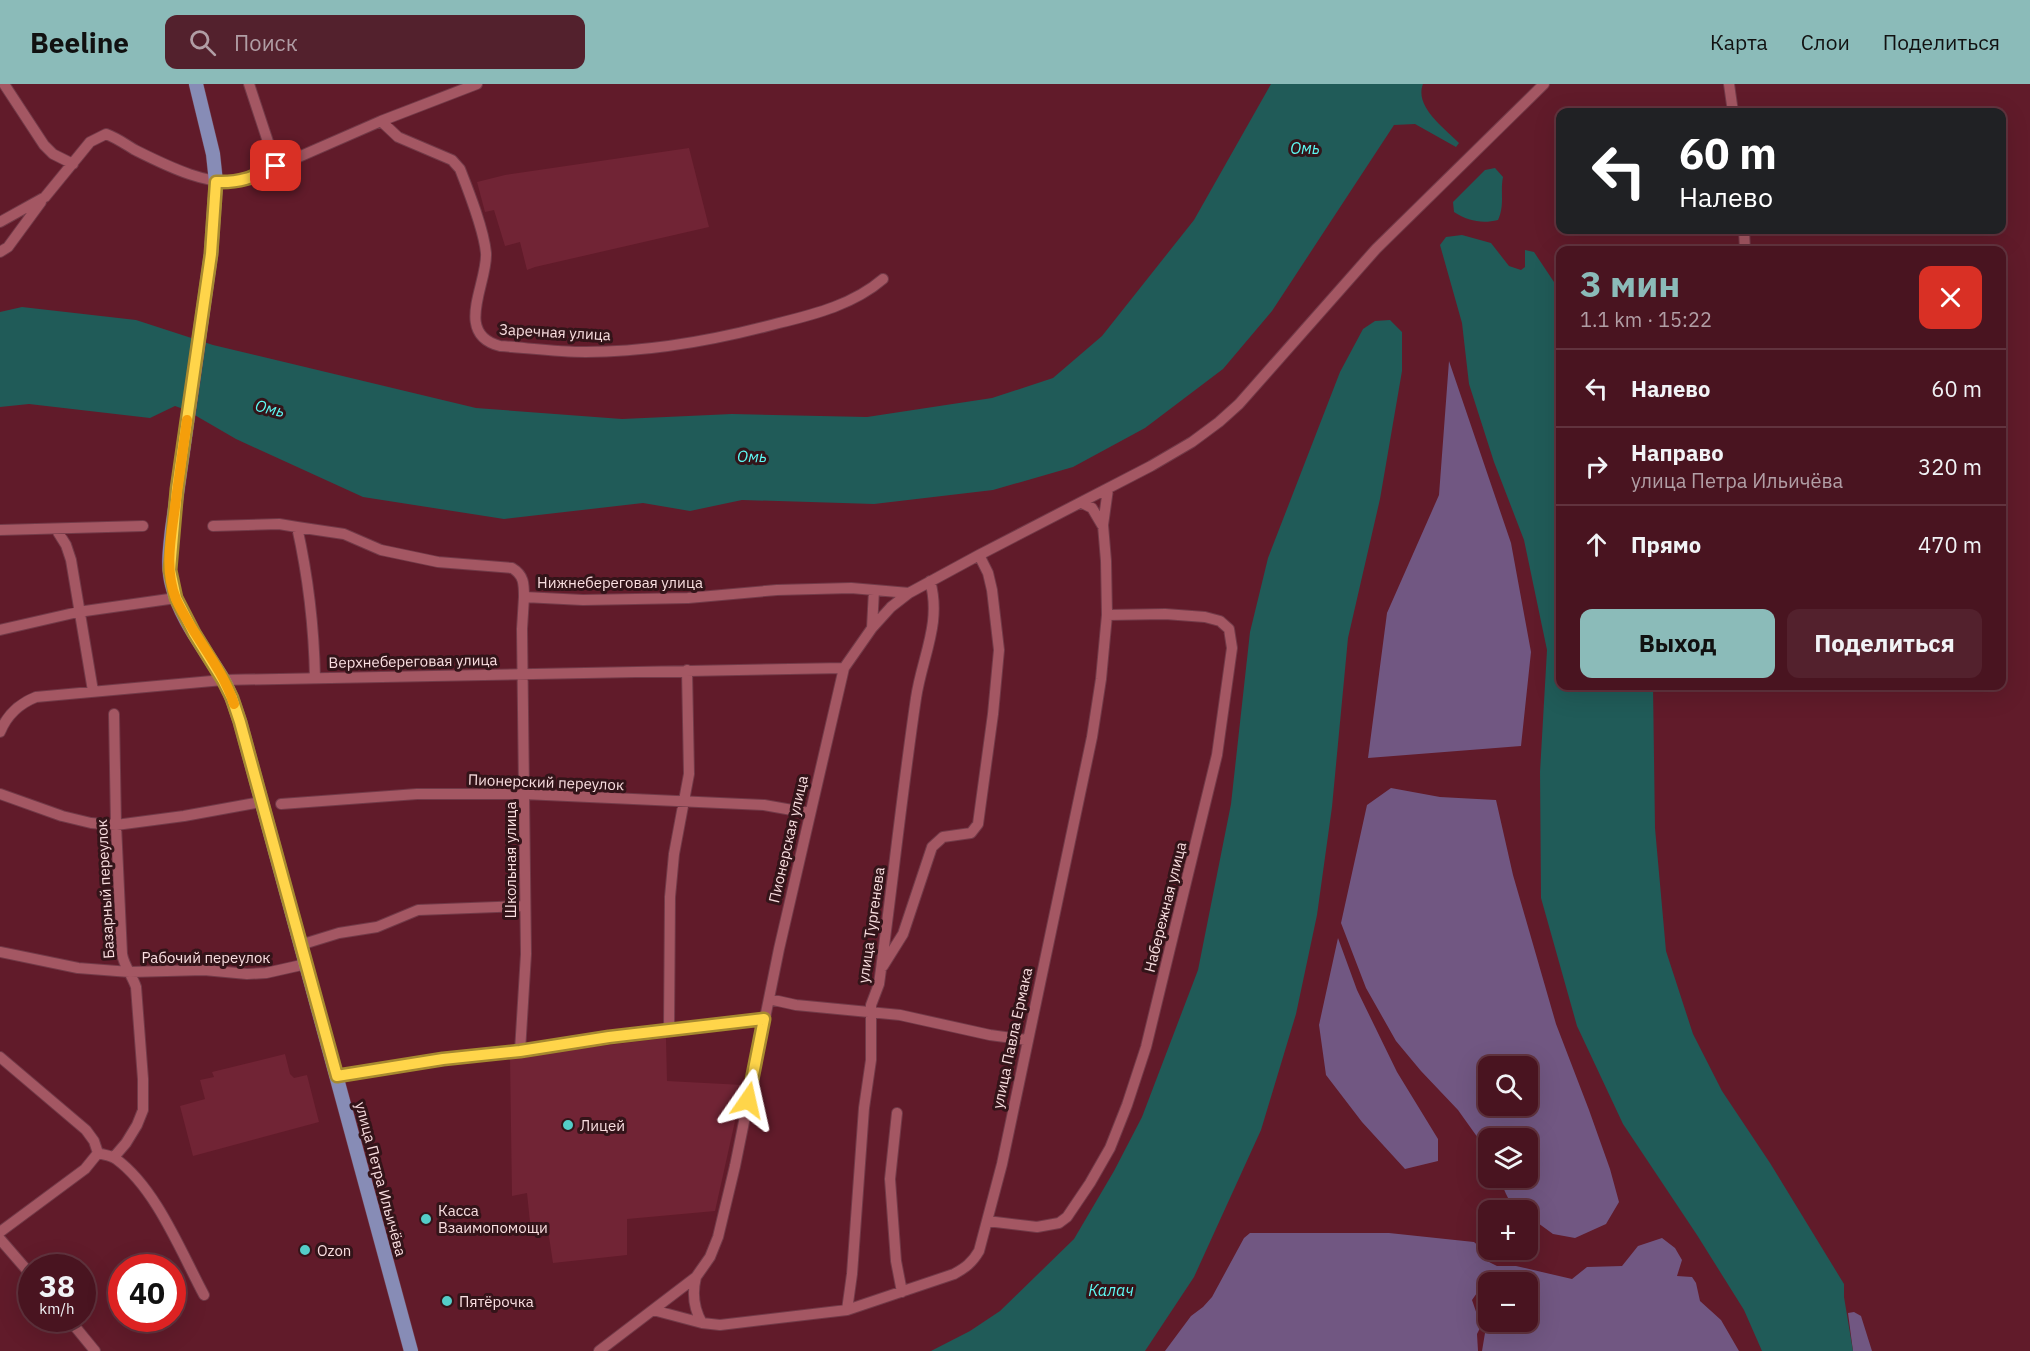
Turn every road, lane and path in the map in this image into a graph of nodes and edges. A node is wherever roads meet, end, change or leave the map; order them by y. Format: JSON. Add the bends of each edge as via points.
{"nodes":[{"id":1,"x":4,"y":84,"type":"edge"},
{"id":2,"x":196,"y":84,"type":"edge"},
{"id":3,"x":249,"y":84,"type":"edge"},
{"id":4,"x":477,"y":84,"type":"edge"},
{"id":5,"x":1544,"y":84,"type":"edge"},
{"id":6,"x":1729,"y":84,"type":"edge"},
{"id":7,"x":1732,"y":108,"type":"edge"},
{"id":8,"x":381,"y":121,"type":"junction"},
{"id":9,"x":73,"y":164,"type":"junction"},
{"id":10,"x":276,"y":166,"type":"junction"},
{"id":11,"x":216,"y":182,"type":"junction"},
{"id":12,"x":45,"y":197,"type":"junction"},
{"id":13,"x":0,"y":222,"type":"edge"},
{"id":14,"x":0,"y":252,"type":"edge"},
{"id":15,"x":883,"y":279,"type":"dead end"},
{"id":16,"x":1108,"y":489,"type":"junction"},
{"id":17,"x":1082,"y":503,"type":"junction"},
{"id":18,"x":1102,"y":525,"type":"junction"},
{"id":19,"x":143,"y":526,"type":"dead end"},
{"id":20,"x":213,"y":526,"type":"dead end"},
{"id":21,"x":297,"y":527,"type":"junction"},
{"id":22,"x":56,"y":529,"type":"junction"},
{"id":23,"x":0,"y":530,"type":"edge"},
{"id":24,"x":979,"y":555,"type":"junction"},
{"id":25,"x":930,"y":581,"type":"junction"},
{"id":26,"x":874,"y":590,"type":"junction"},
{"id":27,"x":909,"y":593,"type":"junction"},
{"id":28,"x":525,"y":597,"type":"junction"},
{"id":29,"x":176,"y":598,"type":"junction"},
{"id":30,"x":78,"y":612,"type":"junction"},
{"id":31,"x":1107,"y":615,"type":"junction"},
{"id":32,"x":872,"y":628,"type":"junction"},
{"id":33,"x":0,"y":630,"type":"edge"},
{"id":34,"x":844,"y":668,"type":"junction"},
{"id":35,"x":687,"y":670,"type":"junction"},
{"id":36,"x":524,"y":673,"type":"junction"},
{"id":37,"x":315,"y":678,"type":"junction"},
{"id":38,"x":223,"y":680,"type":"junction"},
{"id":39,"x":93,"y":691,"type":"junction"},
{"id":40,"x":114,"y":714,"type":"dead end"},
{"id":41,"x":0,"y":732,"type":"edge"},
{"id":42,"x":0,"y":794,"type":"edge"},
{"id":43,"x":524,"y":794,"type":"junction"},
{"id":44,"x":261,"y":802,"type":"junction"},
{"id":45,"x":684,"y":802,"type":"junction"},
{"id":46,"x":281,"y":804,"type":"dead end"},
{"id":47,"x":809,"y":813,"type":"junction"},
{"id":48,"x":116,"y":825,"type":"junction"},
{"id":49,"x":525,"y":906,"type":"junction"},
{"id":50,"x":300,"y":945,"type":"junction"},
{"id":51,"x":0,"y":951,"type":"edge"},
{"id":52,"x":306,"y":964,"type":"junction"},
{"id":53,"x":881,"y":968,"type":"junction"},
{"id":54,"x":130,"y":972,"type":"junction"},
{"id":55,"x":769,"y":999,"type":"junction"},
{"id":56,"x":871,"y":1014,"type":"junction"},
{"id":57,"x":764,"y":1019,"type":"junction"},
{"id":58,"x":669,"y":1030,"type":"junction"},
{"id":59,"x":1027,"y":1040,"type":"junction"},
{"id":60,"x":520,"y":1051,"type":"junction"},
{"id":61,"x":0,"y":1057,"type":"edge"},
{"id":62,"x":337,"y":1076,"type":"junction"},
{"id":63,"x":897,"y":1113,"type":"dead end"},
{"id":64,"x":98,"y":1153,"type":"junction"},
{"id":65,"x":114,"y":1157,"type":"junction"},
{"id":66,"x":987,"y":1221,"type":"junction"},
{"id":67,"x":0,"y":1232,"type":"edge"},
{"id":68,"x":0,"y":1239,"type":"edge"},
{"id":69,"x":18,"y":1260,"type":"edge"},
{"id":70,"x":696,"y":1277,"type":"junction"},
{"id":71,"x":902,"y":1292,"type":"junction"},
{"id":72,"x":204,"y":1296,"type":"dead end"},
{"id":73,"x":653,"y":1310,"type":"junction"},
{"id":74,"x":847,"y":1310,"type":"junction"},
{"id":75,"x":702,"y":1323,"type":"junction"},
{"id":76,"x":79,"y":1332,"type":"edge"},
{"id":77,"x":95,"y":1351,"type":"edge"},
{"id":78,"x":411,"y":1351,"type":"edge"},
{"id":79,"x":599,"y":1351,"type":"edge"}],
"edges":[{"from":1,"to":9,"type":"street","via":[[44,145],[52,154]]},
{"from":2,"to":11,"type":"main road","name":"улица Петра Ильичёва"},
{"from":3,"to":10,"type":"street"},
{"from":4,"to":8,"type":"street"},
{"from":5,"to":16,"type":"street","name":"Пионерская улица","via":[[1376,249],[1239,404],[1192,442]]},
{"from":6,"to":7,"type":"street"},
{"from":8,"to":10,"type":"street"},
{"from":8,"to":15,"type":"street","name":"Заречная улица","via":[[398,137],[452,160],[460,169],[486,255],[476,302],[476,323],[487,343],[585,352],[678,346],[830,309]]},
{"from":9,"to":11,"type":"street","via":[[90,142],[106,134],[160,162]]},
{"from":9,"to":12,"type":"street"},
{"from":10,"to":11,"type":"street","via":[[246,180]]},
{"from":11,"to":29,"type":"main road","name":"улица Петра Ильичёва","via":[[211,254],[169,557]]},
{"from":12,"to":13,"type":"street"},
{"from":12,"to":14,"type":"street","via":[[8,247]]},
{"from":16,"to":17,"type":"street","name":"Пионерская улица"},
{"from":16,"to":18,"type":"street","name":"улица Павла Ермака"},
{"from":17,"to":18,"type":"street","via":[[1092,508]]},
{"from":17,"to":24,"type":"street","name":"Пионерская улица"},
{"from":18,"to":31,"type":"street","name":"улица Павла Ермака"},
{"from":19,"to":22,"type":"street"},
{"from":20,"to":21,"type":"street","name":"Нижнебереговая улица"},
{"from":21,"to":28,"type":"street","name":"Нижнебереговая улица","via":[[344,534],[381,550],[438,562],[512,568],[523,579]]},
{"from":21,"to":37,"type":"street","via":[[305,561]]},
{"from":22,"to":23,"type":"street"},
{"from":22,"to":30,"type":"street","via":[[71,560]]},
{"from":24,"to":25,"type":"street","name":"Пионерская улица"},
{"from":24,"to":53,"type":"street","via":[[992,590],[999,650],[978,824],[971,833],[943,837],[932,847],[903,934]]},
{"from":25,"to":27,"type":"street","name":"Пионерская улица"},
{"from":25,"to":53,"type":"street","name":"улица Тургенева","via":[[934,624],[916,696]]},
{"from":26,"to":27,"type":"street","name":"Нижнебереговая улица"},
{"from":26,"to":28,"type":"street","name":"Нижнебереговая улица","via":[[777,590],[583,600]]},
{"from":26,"to":32,"type":"street"},
{"from":27,"to":32,"type":"street","name":"Пионерская улица"},
{"from":28,"to":36,"type":"street","name":"Школьная улица"},
{"from":29,"to":30,"type":"street"},
{"from":29,"to":38,"type":"main road","name":"улица Петра Ильичёва"},
{"from":30,"to":33,"type":"street"},
{"from":30,"to":39,"type":"street"},
{"from":31,"to":59,"type":"street","name":"улица Павла Ермака","via":[[1092,737]]},
{"from":31,"to":66,"type":"street","name":"Набережная улица","via":[[1205,617],[1220,621],[1229,629],[1233,648],[1217,755],[1146,1047],[1110,1148],[1084,1192],[1059,1223],[1029,1227]]},
{"from":32,"to":34,"type":"street","name":"Пионерская улица"},
{"from":34,"to":35,"type":"street","name":"Верхнебереговая улица"},
{"from":34,"to":47,"type":"street","name":"Пионерская улица"},
{"from":35,"to":36,"type":"street","name":"Верхнебереговая улица"},
{"from":35,"to":45,"type":"street","via":[[689,774]]},
{"from":36,"to":37,"type":"street","name":"Верхнебереговая улица"},
{"from":36,"to":43,"type":"street","name":"Школьная улица"},
{"from":37,"to":38,"type":"street","name":"Верхнебереговая улица"},
{"from":38,"to":39,"type":"street","name":"Верхнебереговая улица"},
{"from":38,"to":44,"type":"main road","name":"улица Петра Ильичёва","via":[[240,722]]},
{"from":39,"to":41,"type":"street","name":"Верхнебереговая улица","via":[[27,700],[10,714]]},
{"from":40,"to":48,"type":"street","name":"Базарный переулок"},
{"from":42,"to":48,"type":"street","via":[[62,816]]},
{"from":43,"to":45,"type":"street","name":"Пионерский переулок"},
{"from":43,"to":46,"type":"street","name":"Пионерский переулок","via":[[417,794]]},
{"from":43,"to":49,"type":"street","name":"Школьная улица"},
{"from":44,"to":48,"type":"street"},
{"from":44,"to":50,"type":"main road","name":"улица Петра Ильичёва"},
{"from":45,"to":47,"type":"street","name":"Пионерский переулок","via":[[764,805]]},
{"from":45,"to":58,"type":"street","via":[[670,897]]},
{"from":47,"to":55,"type":"street","name":"Пионерская улица"},
{"from":48,"to":54,"type":"street","name":"Базарный переулок","via":[[122,954]]},
{"from":49,"to":50,"type":"street","via":[[418,910],[377,927]]},
{"from":49,"to":60,"type":"street","name":"Школьная улица"},
{"from":50,"to":52,"type":"main road","name":"улица Петра Ильичёва"},
{"from":51,"to":54,"type":"street","name":"Рабочий переулок","via":[[78,968]]},
{"from":52,"to":54,"type":"street","name":"Рабочий переулок","via":[[247,974],[204,970]]},
{"from":52,"to":62,"type":"main road","name":"улица Петра Ильичёва"},
{"from":53,"to":56,"type":"street","name":"улица Тургенева"},
{"from":54,"to":65,"type":"street","name":"Базарный переулок","via":[[136,987],[143,1110],[132,1134]]},
{"from":55,"to":56,"type":"street"},
{"from":55,"to":57,"type":"street","name":"Пионерская улица"},
{"from":56,"to":59,"type":"street","via":[[900,1015]]},
{"from":56,"to":74,"type":"street","name":"улица Тургенева","via":[[871,1060]]},
{"from":57,"to":58,"type":"street"},
{"from":57,"to":70,"type":"street","name":"Пионерская улица","via":[[722,1223],[710,1257]]},
{"from":58,"to":60,"type":"street"},
{"from":59,"to":66,"type":"street","name":"улица Павла Ермака"},
{"from":60,"to":62,"type":"street"},
{"from":61,"to":64,"type":"street","via":[[86,1130]]},
{"from":62,"to":78,"type":"main road","name":"улица Петра Ильичёва"},
{"from":63,"to":71,"type":"street","via":[[890,1179]]},
{"from":64,"to":65,"type":"street"},
{"from":64,"to":67,"type":"street","via":[[57,1192]]},
{"from":65,"to":72,"type":"street","via":[[157,1207]]},
{"from":66,"to":71,"type":"street","name":"улица Павла Ермака","via":[[979,1251],[966,1268]]},
{"from":68,"to":69,"type":"street"},
{"from":70,"to":73,"type":"street","name":"Пионерская улица"},
{"from":70,"to":75,"type":"street","via":[[694,1299]]},
{"from":71,"to":74,"type":"street","name":"улица Павла Ермака"},
{"from":73,"to":75,"type":"street","name":"улица Павла Ермака"},
{"from":73,"to":79,"type":"street","name":"Пионерская улица"},
{"from":74,"to":75,"type":"street","name":"улица Павла Ермака","via":[[737,1324]]},
{"from":76,"to":77,"type":"street"}]}
